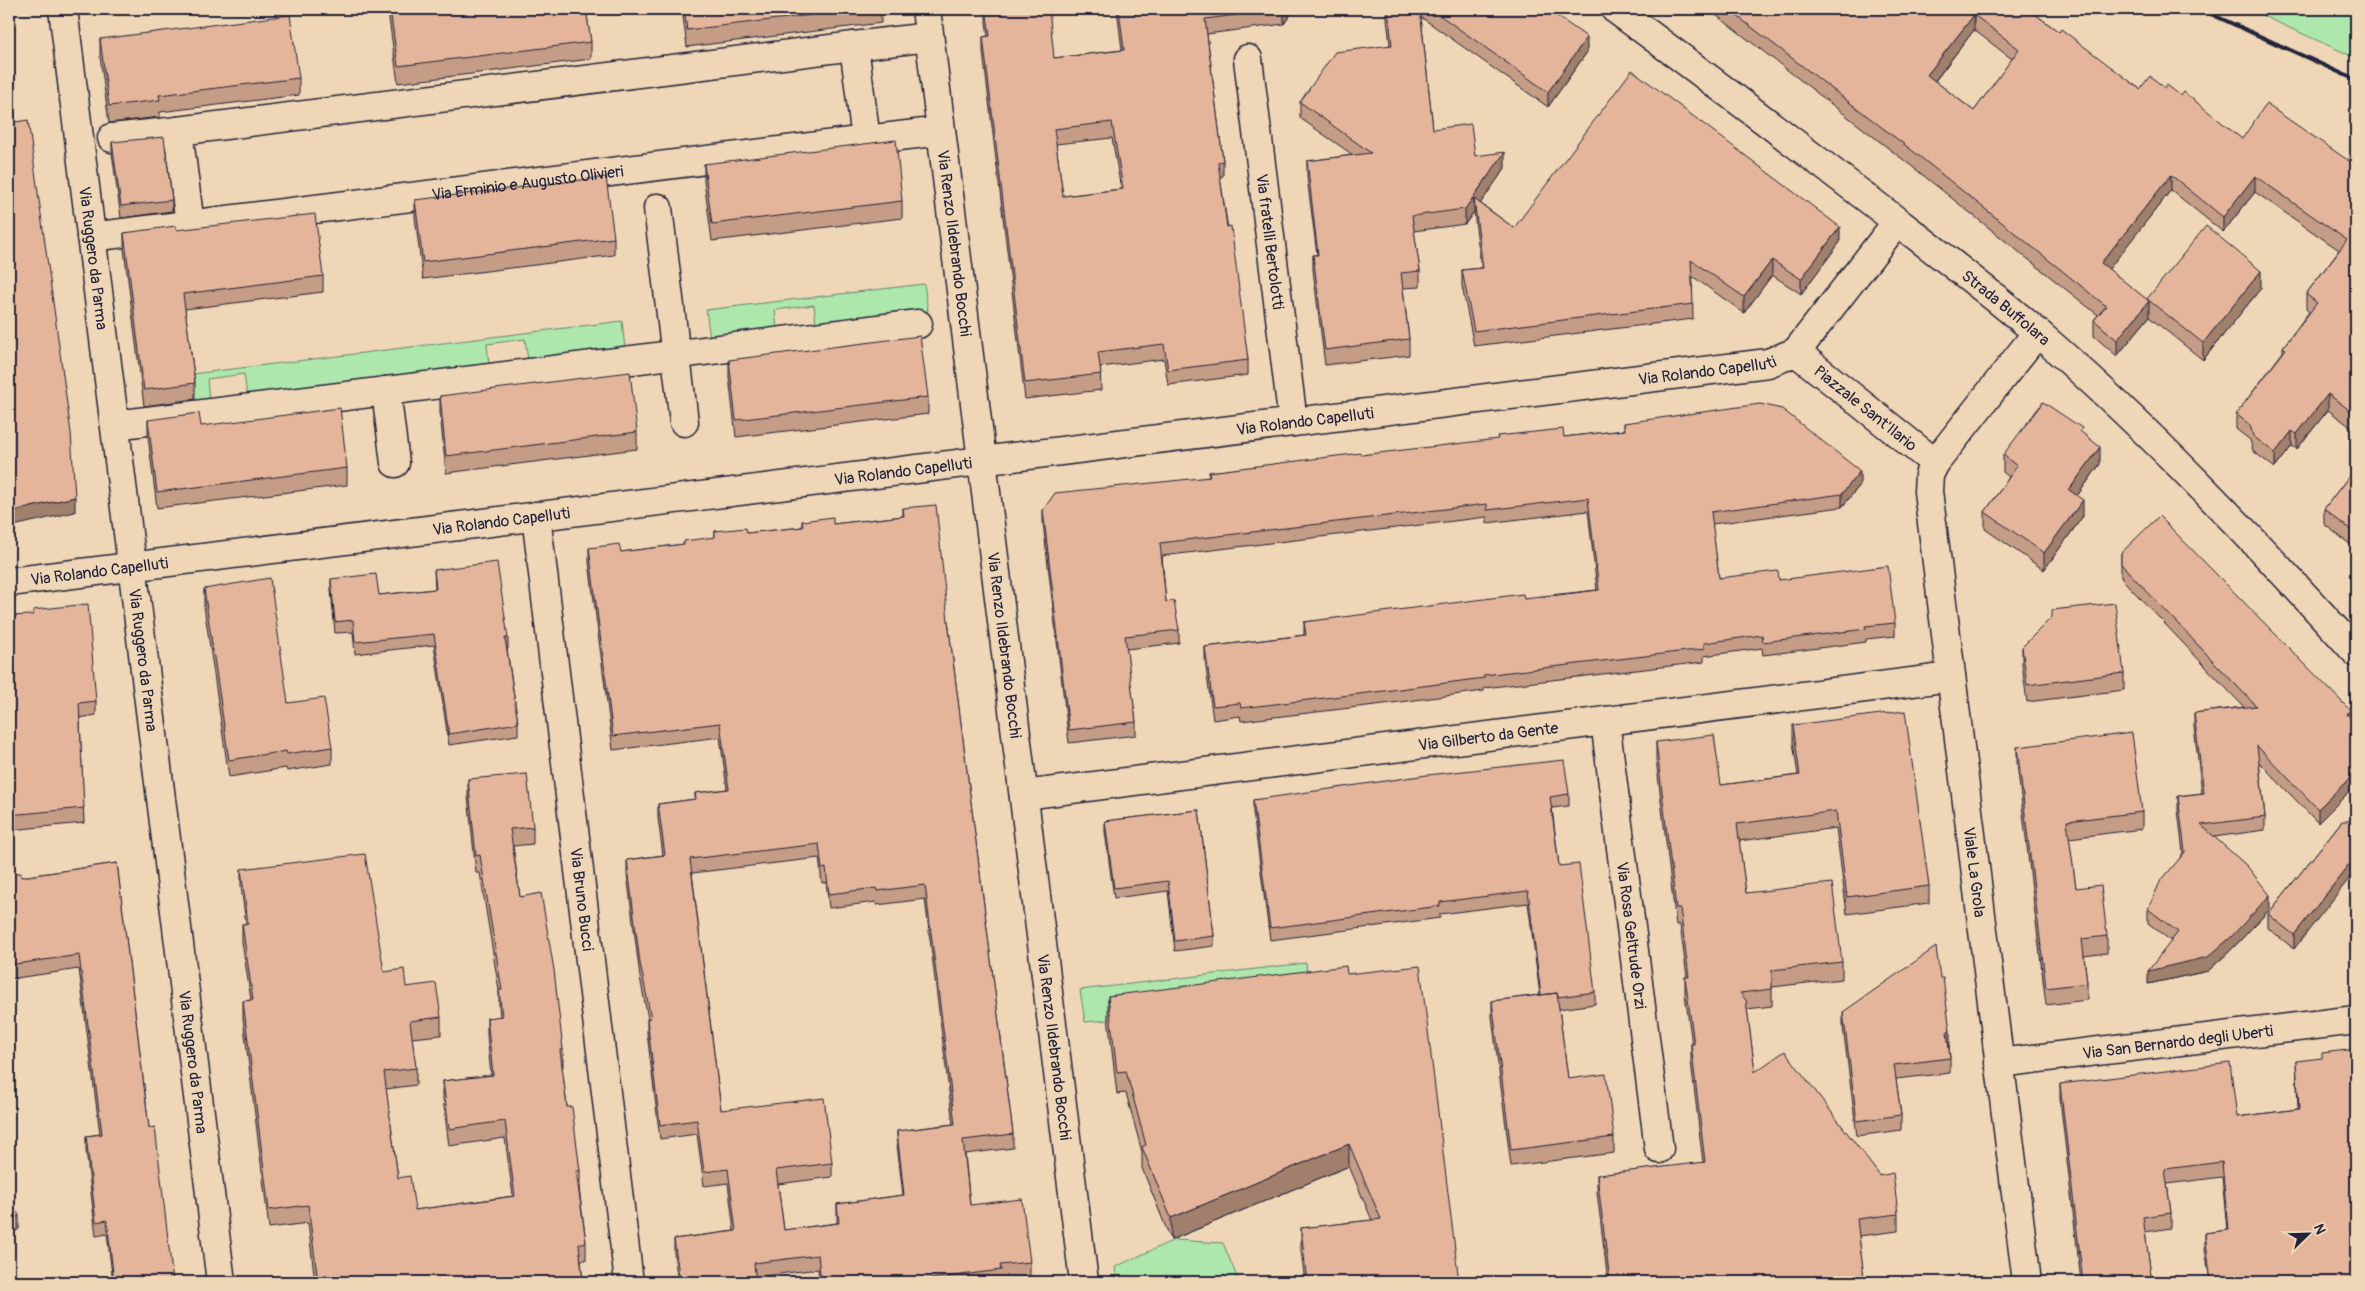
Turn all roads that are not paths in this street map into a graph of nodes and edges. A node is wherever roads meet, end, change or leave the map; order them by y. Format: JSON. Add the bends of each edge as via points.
{"nodes":[{"id":1,"x":63,"y":9,"type":"edge"},
{"id":2,"x":926,"y":9,"type":"edge"},
{"id":3,"x":1615,"y":9,"type":"edge"},
{"id":4,"x":929,"y":37,"type":"junction"},
{"id":5,"x":854,"y":46,"type":"junction"},
{"id":6,"x":1248,"y":60,"type":"dead end"},
{"id":7,"x":178,"y":131,"type":"junction"},
{"id":8,"x":941,"y":131,"type":"junction"},
{"id":9,"x":112,"y":138,"type":"dead end"},
{"id":10,"x":866,"y":140,"type":"junction"},
{"id":11,"x":658,"y":208,"type":"dead end"},
{"id":12,"x":1897,"y":222,"type":"junction"},
{"id":13,"x":190,"y":225,"type":"junction"},
{"id":14,"x":91,"y":238,"type":"junction"},
{"id":15,"x":918,"y":324,"type":"dead end"},
{"id":16,"x":2037,"y":332,"type":"junction"},
{"id":17,"x":1796,"y":352,"type":"junction"},
{"id":18,"x":676,"y":355,"type":"junction"},
{"id":19,"x":386,"y":391,"type":"junction"},
{"id":20,"x":684,"y":422,"type":"dead end"},
{"id":21,"x":1293,"y":422,"type":"junction"},
{"id":22,"x":115,"y":424,"type":"junction"},
{"id":23,"x":981,"y":461,"type":"junction"},
{"id":24,"x":395,"y":463,"type":"dead end"},
{"id":25,"x":1935,"y":463,"type":"junction"},
{"id":26,"x":536,"y":516,"type":"junction"},
{"id":27,"x":132,"y":566,"type":"junction"},
{"id":28,"x":9,"y":582,"type":"edge"},
{"id":29,"x":2356,"y":652,"type":"edge"},
{"id":30,"x":1951,"y":677,"type":"junction"},
{"id":31,"x":1605,"y":721,"type":"junction"},
{"id":32,"x":1024,"y":795,"type":"junction"},
{"id":33,"x":2356,"y":1020,"type":"edge"},
{"id":34,"x":1999,"y":1063,"type":"junction"},
{"id":35,"x":1659,"y":1149,"type":"dead end"},
{"id":36,"x":221,"y":1282,"type":"edge"},
{"id":37,"x":629,"y":1282,"type":"edge"},
{"id":38,"x":1084,"y":1282,"type":"edge"},
{"id":39,"x":2027,"y":1282,"type":"edge"}],
"edges":[{"from":1,"to":14,"type":"street","name":"Via Ruggero da Parma"},
{"from":2,"to":4,"type":"street","name":"Via Renzo Ildebrando Bocchi"},
{"from":3,"to":12,"type":"street","name":"Strada Buffolara"},
{"from":4,"to":5,"type":"street"},
{"from":4,"to":8,"type":"street","name":"Via Renzo Ildebrando Bocchi"},
{"from":5,"to":7,"type":"street"},
{"from":5,"to":10,"type":"street"},
{"from":6,"to":21,"type":"street","name":"Via fratelli Bertolotti"},
{"from":7,"to":9,"type":"street"},
{"from":7,"to":13,"type":"street"},
{"from":8,"to":10,"type":"street","name":"Via Erminio e Augusto Olivieri"},
{"from":8,"to":23,"type":"street","name":"Via Renzo Ildebrando Bocchi"},
{"from":10,"to":13,"type":"street","name":"Via Erminio e Augusto Olivieri"},
{"from":11,"to":18,"type":"street"},
{"from":12,"to":16,"type":"street","name":"Strada Buffolara"},
{"from":12,"to":17,"type":"street"},
{"from":13,"to":14,"type":"street","name":"Via Erminio e Augusto Olivieri"},
{"from":14,"to":22,"type":"street","name":"Via Ruggero da Parma"},
{"from":15,"to":18,"type":"street"},
{"from":16,"to":25,"type":"street"},
{"from":16,"to":29,"type":"street","name":"Strada Buffolara","via":[[2187,474]]},
{"from":17,"to":21,"type":"street","name":"Via Rolando Capelluti","via":[[1768,363]]},
{"from":17,"to":25,"type":"street","name":"Piazzale Sant'Ilario"},
{"from":18,"to":19,"type":"street"},
{"from":18,"to":20,"type":"street"},
{"from":19,"to":22,"type":"street"},
{"from":19,"to":24,"type":"street"},
{"from":21,"to":23,"type":"street","name":"Via Rolando Capelluti"},
{"from":22,"to":27,"type":"street","name":"Via Ruggero da Parma"},
{"from":23,"to":26,"type":"street","name":"Via Rolando Capelluti"},
{"from":23,"to":32,"type":"street","name":"Via Renzo Ildebrando Bocchi"},
{"from":25,"to":30,"type":"street","name":"Viale La Grola","via":[[1929,476],[1928,490]]},
{"from":26,"to":27,"type":"street","name":"Via Rolando Capelluti"},
{"from":26,"to":37,"type":"street","name":"Via Bruno Bucci"},
{"from":27,"to":28,"type":"street","name":"Via Rolando Capelluti"},
{"from":27,"to":36,"type":"street","name":"Via Ruggero da Parma"},
{"from":30,"to":31,"type":"street","name":"Via Gilberto da Gente"},
{"from":30,"to":34,"type":"street","name":"Viale La Grola"},
{"from":31,"to":32,"type":"street","name":"Via Gilberto da Gente"},
{"from":31,"to":35,"type":"street","name":"Via Rosa Geltrude Orzi"},
{"from":32,"to":38,"type":"street","name":"Via Renzo Ildebrando Bocchi"},
{"from":33,"to":34,"type":"street","name":"Via San Bernardo degli Uberti"},
{"from":34,"to":39,"type":"street","name":"Viale La Grola"}]}
